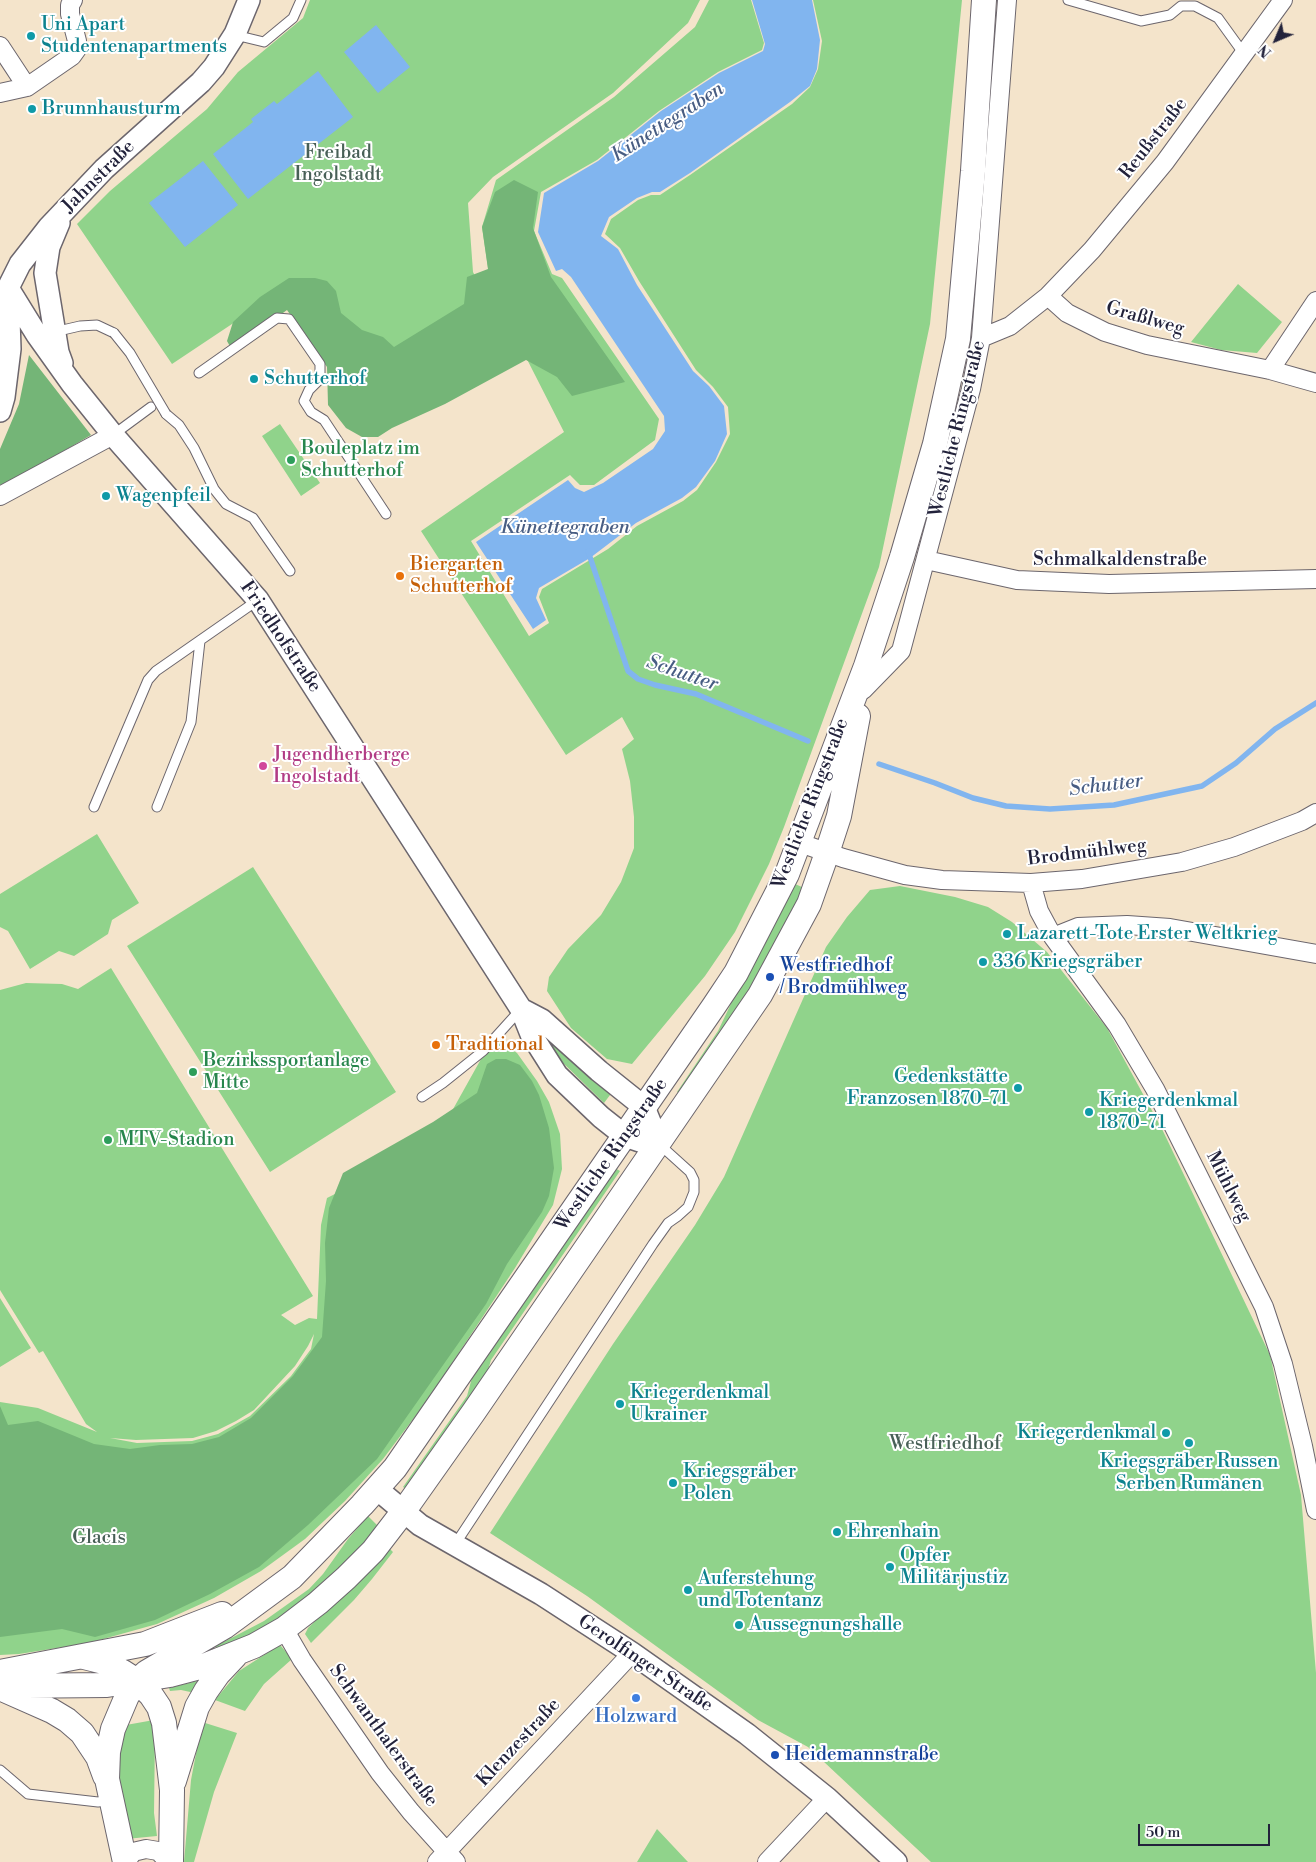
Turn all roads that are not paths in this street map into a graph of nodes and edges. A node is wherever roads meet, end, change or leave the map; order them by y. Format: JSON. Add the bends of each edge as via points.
{"nodes":[{"id":1,"x":249,"y":0,"type":"edge"},
{"id":2,"x":301,"y":0,"type":"edge"},
{"id":3,"x":984,"y":0,"type":"edge"},
{"id":4,"x":1007,"y":0,"type":"edge"},
{"id":5,"x":1068,"y":0,"type":"edge"},
{"id":6,"x":1283,"y":0,"type":"edge"},
{"id":7,"x":72,"y":7,"type":"edge"},
{"id":8,"x":235,"y":34,"type":"junction"},
{"id":9,"x":0,"y":46,"type":"edge"},
{"id":10,"x":1244,"y":54,"type":"junction"},
{"id":11,"x":27,"y":87,"type":"junction"},
{"id":12,"x":0,"y":93,"type":"edge"},
{"id":13,"x":64,"y":212,"type":"junction"},
{"id":14,"x":4,"y":283,"type":"edge"},
{"id":15,"x":1048,"y":296,"type":"junction"},
{"id":16,"x":1316,"y":301,"type":"edge"},
{"id":17,"x":46,"y":333,"type":"junction"},
{"id":18,"x":981,"y":338,"type":"junction"},
{"id":19,"x":1270,"y":370,"type":"junction"},
{"id":20,"x":199,"y":373,"type":"dead end"},
{"id":21,"x":1316,"y":384,"type":"edge"},
{"id":22,"x":151,"y":407,"type":"dead end"},
{"id":23,"x":0,"y":411,"type":"edge"},
{"id":24,"x":113,"y":435,"type":"junction"},
{"id":25,"x":0,"y":496,"type":"edge"},
{"id":26,"x":386,"y":514,"type":"dead end"},
{"id":27,"x":926,"y":560,"type":"junction"},
{"id":28,"x":290,"y":570,"type":"dead end"},
{"id":29,"x":1316,"y":579,"type":"edge"},
{"id":30,"x":258,"y":600,"type":"junction"},
{"id":31,"x":200,"y":641,"type":"junction"},
{"id":32,"x":866,"y":666,"type":"junction"},
{"id":33,"x":864,"y":690,"type":"junction"},
{"id":34,"x":94,"y":807,"type":"dead end"},
{"id":35,"x":157,"y":807,"type":"dead end"},
{"id":36,"x":1316,"y":813,"type":"edge"},
{"id":37,"x":800,"y":843,"type":"junction"},
{"id":38,"x":827,"y":853,"type":"junction"},
{"id":39,"x":1031,"y":883,"type":"junction"},
{"id":40,"x":1053,"y":937,"type":"junction"},
{"id":41,"x":1316,"y":954,"type":"edge"},
{"id":42,"x":521,"y":1009,"type":"junction"},
{"id":43,"x":422,"y":1097,"type":"dead end"},
{"id":44,"x":644,"y":1107,"type":"junction"},
{"id":45,"x":625,"y":1136,"type":"junction"},
{"id":46,"x":658,"y":1144,"type":"junction"},
{"id":47,"x":377,"y":1489,"type":"junction"},
{"id":48,"x":1316,"y":1510,"type":"edge"},
{"id":49,"x":403,"y":1512,"type":"junction"},
{"id":50,"x":454,"y":1546,"type":"junction"},
{"id":51,"x":274,"y":1592,"type":"junction"},
{"id":52,"x":284,"y":1629,"type":"junction"},
{"id":53,"x":238,"y":1653,"type":"junction"},
{"id":54,"x":632,"y":1653,"type":"junction"},
{"id":55,"x":84,"y":1656,"type":"junction"},
{"id":56,"x":0,"y":1672,"type":"edge"},
{"id":57,"x":137,"y":1681,"type":"junction"},
{"id":58,"x":0,"y":1687,"type":"edge"},
{"id":59,"x":0,"y":1770,"type":"edge"},
{"id":60,"x":108,"y":1789,"type":"junction"},
{"id":61,"x":172,"y":1790,"type":"junction"},
{"id":62,"x":827,"y":1798,"type":"junction"},
{"id":63,"x":446,"y":1859,"type":"edge"},
{"id":64,"x":126,"y":1862,"type":"edge"},
{"id":65,"x":170,"y":1862,"type":"edge"},
{"id":66,"x":767,"y":1862,"type":"edge"},
{"id":67,"x":896,"y":1862,"type":"edge"}],
"edges":[{"from":1,"to":8,"type":"street","name":"Jahnstraße"},
{"from":2,"to":8,"type":"lane","via":[[293,18],[264,42]]},
{"from":3,"to":32,"type":"main road","name":"Westliche Ringstraße","via":[[958,340],[935,444]]},
{"from":4,"to":18,"type":"street","name":"Westliche Ringstraße"},
{"from":5,"to":10,"type":"lane","via":[[1141,21],[1170,15],[1181,6],[1196,6],[1218,18]]},
{"from":6,"to":10,"type":"street","name":"Reußstraße"},
{"from":7,"to":11,"type":"street","via":[[77,49],[72,56]]},
{"from":8,"to":13,"type":"street","name":"Jahnstraße","via":[[201,82],[104,169]]},
{"from":9,"to":11,"type":"street"},
{"from":10,"to":15,"type":"street","name":"Reußstraße","via":[[1165,162],[1092,250]]},
{"from":11,"to":12,"type":"street"},
{"from":13,"to":14,"type":"street","name":"Jahnstraße"},
{"from":13,"to":17,"type":"street","name":"Friedhofstraße","via":[[49,247],[45,273]]},
{"from":14,"to":17,"type":"street"},
{"from":14,"to":23,"type":"street","via":[[10,349]]},
{"from":15,"to":18,"type":"street","via":[[1010,326]]},
{"from":15,"to":19,"type":"street","name":"Graßlweg","via":[[1067,313],[1105,332],[1147,345]]},
{"from":16,"to":19,"type":"street"},
{"from":17,"to":24,"type":"street","name":"Friedhofstraße","via":[[72,384]]},
{"from":17,"to":28,"type":"lane","bridge":true,"via":[[97,325],[114,333],[130,353],[166,414],[179,425],[194,448],[214,489],[226,504],[253,518]]},
{"from":18,"to":27,"type":"street","name":"Westliche Ringstraße","via":[[971,389]]},
{"from":19,"to":21,"type":"street","name":"Graßlweg"},
{"from":20,"to":26,"type":"lane","via":[[277,318],[289,319],[320,364],[320,379],[304,401],[311,412],[324,420]]},
{"from":22,"to":24,"type":"lane"},
{"from":24,"to":25,"type":"street"},
{"from":24,"to":30,"type":"street","name":"Friedhofstraße"},
{"from":27,"to":29,"type":"street","name":"Schmalkaldenstraße","via":[[1017,580],[1109,584]]},
{"from":27,"to":33,"type":"street","name":"Westliche Ringstraße","via":[[901,651]]},
{"from":30,"to":31,"type":"lane"},
{"from":30,"to":42,"type":"street","name":"Friedhofstraße"},
{"from":31,"to":34,"type":"lane","via":[[148,680]]},
{"from":31,"to":35,"type":"lane","via":[[191,722]]},
{"from":32,"to":33,"type":"main road","name":"Westliche Ringstraße"},
{"from":32,"to":37,"type":"main road","name":"Westliche Ringstraße"},
{"from":33,"to":38,"type":"main road","name":"Westliche Ringstraße","via":[[839,816]]},
{"from":36,"to":39,"type":"street","name":"Brodmühlweg","via":[[1234,847],[1182,862],[1082,879]]},
{"from":37,"to":38,"type":"street","name":"Brodmühlweg"},
{"from":37,"to":44,"type":"main road","name":"Westliche Ringstraße","via":[[736,973]]},
{"from":38,"to":39,"type":"street","name":"Brodmühlweg","via":[[905,875],[942,880]]},
{"from":38,"to":46,"type":"main road","name":"Westliche Ringstraße","via":[[809,904],[764,989]]},
{"from":39,"to":40,"type":"street","name":"Mühlweg","via":[[1039,912]]},
{"from":40,"to":41,"type":"street","via":[[1078,927],[1127,925],[1170,928]]},
{"from":40,"to":48,"type":"street","name":"Mühlweg","via":[[1117,1025],[1155,1089],[1264,1306],[1283,1364]]},
{"from":42,"to":43,"type":"lane","via":[[483,1051]]},
{"from":42,"to":44,"type":"street","name":"Friedhofstraße","via":[[542,1020]]},
{"from":42,"to":45,"type":"street","name":"Friedhofstraße","via":[[531,1034],[557,1075]]},
{"from":44,"to":45,"type":"main road","name":"Westliche Ringstraße"},
{"from":44,"to":46,"type":"street"},
{"from":45,"to":46,"type":"street","name":"Friedhofstraße"},
{"from":45,"to":47,"type":"main road","name":"Westliche Ringstraße","via":[[422,1431]]},
{"from":46,"to":49,"type":"main road","name":"Westliche Ringstraße"},
{"from":46,"to":50,"type":"lane","name":"Westliche Ringstraße","via":[[690,1172],[694,1180],[694,1192],[688,1207],[668,1223],[653,1244]]},
{"from":47,"to":49,"type":"street","name":"Gerolfinger Straße"},
{"from":47,"to":51,"type":"main road","name":"Westliche Ringstraße","via":[[315,1555]]},
{"from":49,"to":50,"type":"street","name":"Gerolfinger Straße"},
{"from":49,"to":52,"type":"main road","name":"Westliche Ringstraße","via":[[373,1551],[346,1578]]},
{"from":50,"to":54,"type":"street","name":"Gerolfinger Straße","via":[[540,1594]]},
{"from":51,"to":55,"type":"main road","name":"Westliche Ringstraße","via":[[145,1644]]},
{"from":51,"to":57,"type":"main road","name":"Westliche Ringstraße"},
{"from":52,"to":53,"type":"main road","name":"Westliche Ringstraße"},
{"from":52,"to":63,"type":"street","name":"Schwanthalerstraße","via":[[380,1773]]},
{"from":53,"to":57,"type":"main road","name":"Westliche Ringstraße","via":[[204,1666]]},
{"from":53,"to":61,"type":"main road","via":[[218,1674],[202,1699]]},
{"from":54,"to":62,"type":"street","name":"Gerolfinger Straße","via":[[748,1734]]},
{"from":54,"to":63,"type":"street","name":"Klenzestraße"},
{"from":55,"to":56,"type":"main road","name":"Westliche Ringstraße"},
{"from":55,"to":57,"type":"main road","via":[[104,1662]]},
{"from":57,"to":58,"type":"main road","name":"Westliche Ringstraße","via":[[86,1686]]},
{"from":57,"to":60,"type":"main road","via":[[113,1730],[108,1752]]},
{"from":57,"to":61,"type":"main road","via":[[159,1707]]},
{"from":58,"to":60,"type":"main road","via":[[52,1711],[82,1733],[94,1751]]},
{"from":59,"to":60,"type":"lane","via":[[28,1794],[98,1802]]},
{"from":60,"to":64,"type":"main road"},
{"from":61,"to":65,"type":"main road"},
{"from":62,"to":66,"type":"street"},
{"from":62,"to":67,"type":"street","name":"Gerolfinger Straße"},
{"from":64,"to":65,"type":"street","via":[[133,1852],[146,1849],[158,1852]]}]}
